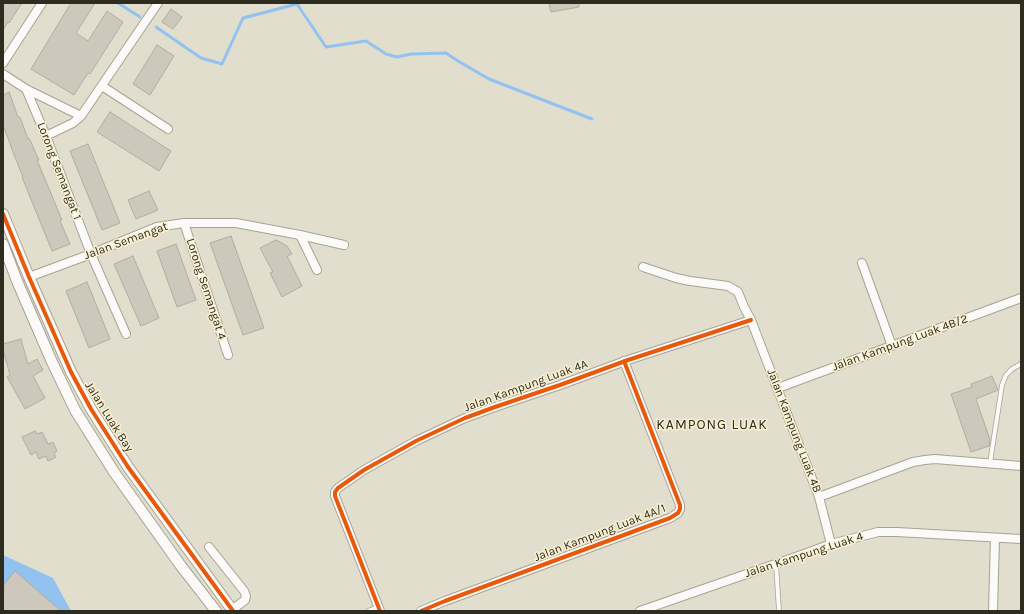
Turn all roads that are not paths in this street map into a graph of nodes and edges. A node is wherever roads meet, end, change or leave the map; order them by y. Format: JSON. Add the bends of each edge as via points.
{"nodes":[{"id":1,"x":42,"y":3,"type":"edge"},
{"id":2,"x":158,"y":3,"type":"edge"},
{"id":3,"x":3,"y":63,"type":"edge"},
{"id":4,"x":3,"y":74,"type":"edge"},
{"id":5,"x":102,"y":86,"type":"junction"},
{"id":6,"x":26,"y":89,"type":"junction"},
{"id":7,"x":81,"y":116,"type":"junction"},
{"id":8,"x":168,"y":130,"type":"dead end"},
{"id":9,"x":46,"y":136,"type":"junction"},
{"id":10,"x":3,"y":214,"type":"edge"},
{"id":11,"x":184,"y":223,"type":"junction"},
{"id":12,"x":300,"y":235,"type":"junction"},
{"id":13,"x":3,"y":244,"type":"edge"},
{"id":14,"x":344,"y":245,"type":"dead end"},
{"id":15,"x":91,"y":254,"type":"junction"},
{"id":16,"x":862,"y":263,"type":"dead end"},
{"id":17,"x":643,"y":267,"type":"dead end"},
{"id":18,"x":317,"y":270,"type":"dead end"},
{"id":19,"x":29,"y":277,"type":"junction"},
{"id":20,"x":1021,"y":298,"type":"edge"},
{"id":21,"x":751,"y":320,"type":"junction"},
{"id":22,"x":126,"y":334,"type":"dead end"},
{"id":23,"x":892,"y":346,"type":"junction"},
{"id":24,"x":228,"y":355,"type":"dead end"},
{"id":25,"x":626,"y":360,"type":"junction"},
{"id":26,"x":1021,"y":364,"type":"edge"},
{"id":27,"x":778,"y":388,"type":"junction"},
{"id":28,"x":990,"y":463,"type":"junction"},
{"id":29,"x":1021,"y":466,"type":"edge"},
{"id":30,"x":819,"y":497,"type":"junction"},
{"id":31,"x":995,"y":538,"type":"junction"},
{"id":32,"x":1021,"y":539,"type":"edge"},
{"id":33,"x":831,"y":544,"type":"junction"},
{"id":34,"x":209,"y":547,"type":"dead end"},
{"id":35,"x":776,"y":564,"type":"junction"},
{"id":36,"x":379,"y":609,"type":"edge"},
{"id":37,"x":216,"y":611,"type":"edge"},
{"id":38,"x":233,"y":611,"type":"edge"},
{"id":39,"x":368,"y":611,"type":"edge"},
{"id":40,"x":421,"y":611,"type":"edge"},
{"id":41,"x":640,"y":611,"type":"edge"},
{"id":42,"x":779,"y":611,"type":"edge"},
{"id":43,"x":993,"y":611,"type":"edge"}],
"edges":[{"from":1,"to":3,"type":"street"},
{"from":2,"to":5,"type":"street"},
{"from":4,"to":6,"type":"street"},
{"from":5,"to":7,"type":"street"},
{"from":5,"to":8,"type":"street"},
{"from":6,"to":7,"type":"street"},
{"from":6,"to":9,"type":"street","name":"Lorong Semangat 1"},
{"from":7,"to":9,"type":"street","via":[[73,123]]},
{"from":9,"to":15,"type":"street","name":"Lorong Semangat 1"},
{"from":10,"to":19,"type":"street","name":"Jalan Luak Bay"},
{"from":11,"to":12,"type":"street","name":"Jalan Semangat","via":[[236,223]]},
{"from":11,"to":15,"type":"street","name":"Jalan Semangat","via":[[157,227]]},
{"from":11,"to":24,"type":"street","name":"Lorong Semangat 4"},
{"from":12,"to":14,"type":"street","name":"Jalan Semangat"},
{"from":12,"to":18,"type":"street"},
{"from":13,"to":37,"type":"street","name":"Jalan Luak Bay","via":[[52,362],[75,410],[114,472]]},
{"from":15,"to":19,"type":"street","name":"Jalan Semangat"},
{"from":15,"to":22,"type":"street","name":"Lorong Semangat 1"},
{"from":16,"to":23,"type":"street"},
{"from":17,"to":21,"type":"street","name":"Jalan Kampung Luak 4B","via":[[676,278],[728,286],[738,292]]},
{"from":19,"to":38,"type":"street","name":"Jalan Luak Bay","via":[[71,372],[91,409],[128,467]]},
{"from":20,"to":23,"type":"street","name":"Jalan Kampung Luak 4B/2"},
{"from":21,"to":25,"type":"street","name":"Jalan Kampung Luak 4A"},
{"from":21,"to":27,"type":"street","name":"Jalan Kampung Luak 4B"},
{"from":23,"to":27,"type":"street","name":"Jalan Kampung Luak 4B/2"},
{"from":25,"to":36,"type":"street","name":"Jalan Kampung Luak 4A","via":[[465,418],[416,441],[338,488],[336,496]]},
{"from":25,"to":40,"type":"street","name":"Jalan Kampung Luak 4A/1","via":[[680,505],[678,513]]},
{"from":26,"to":28,"type":"lane","via":[[1006,375],[1002,385]]},
{"from":27,"to":30,"type":"street","name":"Jalan Kampung Luak 4B"},
{"from":28,"to":29,"type":"street"},
{"from":28,"to":30,"type":"street","via":[[935,459],[913,462]]},
{"from":30,"to":33,"type":"street","name":"Jalan Kampung Luak 4B"},
{"from":31,"to":32,"type":"street","name":"Jalan Kampung Luak 4"},
{"from":31,"to":33,"type":"street","name":"Jalan Kampung Luak 4","via":[[878,532]]},
{"from":31,"to":43,"type":"street"},
{"from":33,"to":35,"type":"street","name":"Jalan Kampung Luak 4"},
{"from":34,"to":38,"type":"street","via":[[246,596]]},
{"from":35,"to":41,"type":"street","name":"Jalan Kampung Luak 4"},
{"from":35,"to":42,"type":"lane"},
{"from":36,"to":39,"type":"lane"}]}
